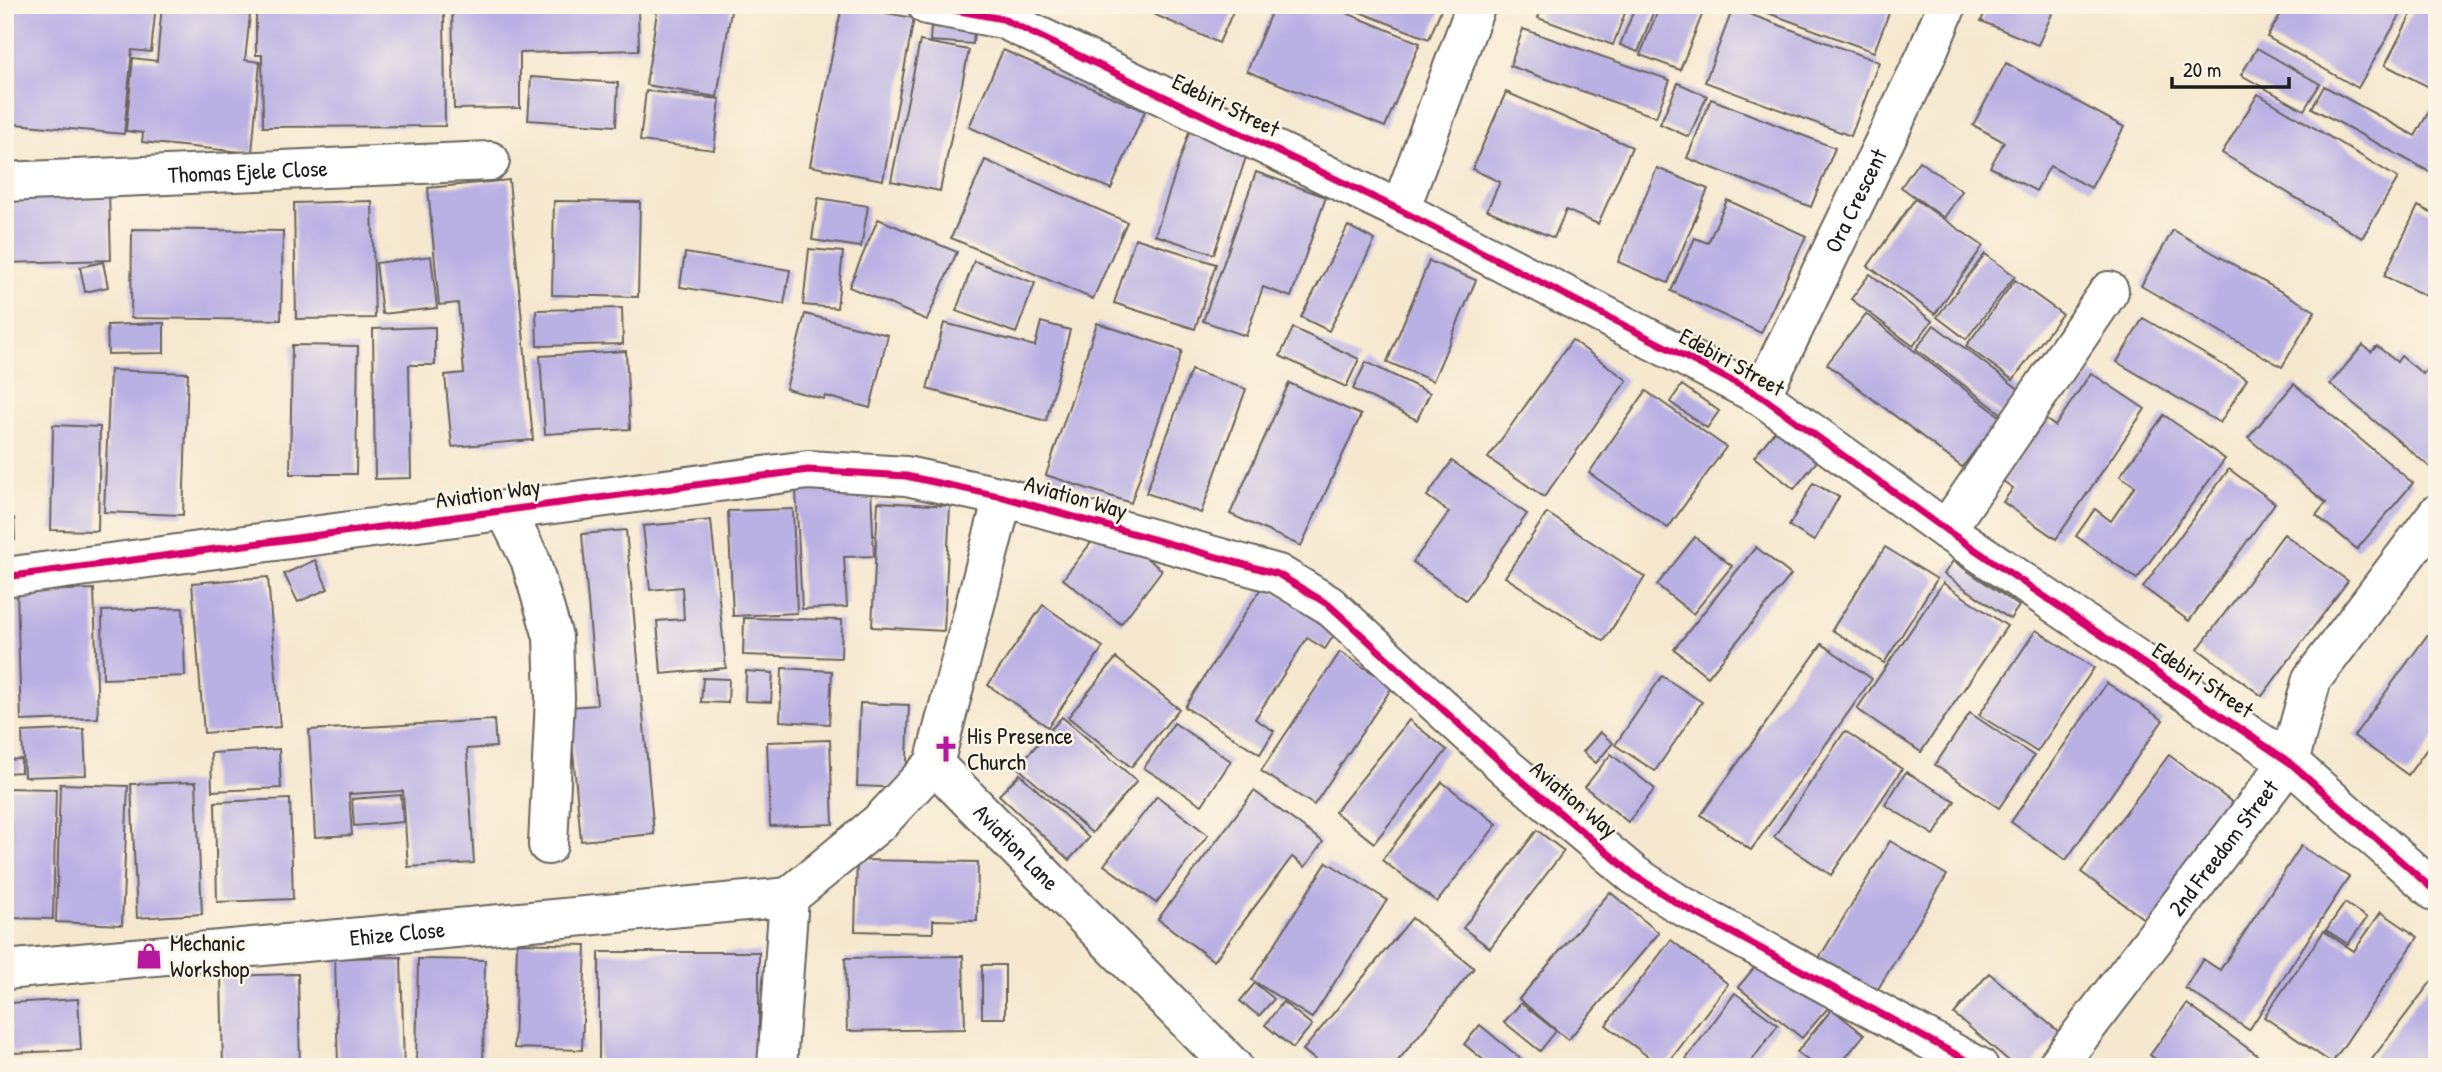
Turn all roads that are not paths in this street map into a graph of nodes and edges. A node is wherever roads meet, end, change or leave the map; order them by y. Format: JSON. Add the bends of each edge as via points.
{"nodes":[{"id":1,"x":928,"y":5,"type":"edge"},
{"id":2,"x":1476,"y":5,"type":"edge"},
{"id":3,"x":1947,"y":5,"type":"edge"},
{"id":4,"x":1006,"y":12,"type":"edge"},
{"id":5,"x":490,"y":161,"type":"dead end"},
{"id":6,"x":5,"y":182,"type":"edge"},
{"id":7,"x":1401,"y":210,"type":"junction"},
{"id":8,"x":2109,"y":291,"type":"dead end"},
{"id":9,"x":1761,"y":396,"type":"junction"},
{"id":10,"x":1003,"y":497,"type":"junction"},
{"id":11,"x":505,"y":510,"type":"junction"},
{"id":12,"x":2437,"y":514,"type":"edge"},
{"id":13,"x":1946,"y":530,"type":"junction"},
{"id":14,"x":5,"y":577,"type":"edge"},
{"id":15,"x":2289,"y":762,"type":"junction"},
{"id":16,"x":934,"y":764,"type":"junction"},
{"id":17,"x":548,"y":845,"type":"dead end"},
{"id":18,"x":2437,"y":893,"type":"edge"},
{"id":19,"x":789,"y":897,"type":"junction"},
{"id":20,"x":5,"y":970,"type":"edge"},
{"id":21,"x":777,"y":1067,"type":"edge"},
{"id":22,"x":1233,"y":1067,"type":"edge"},
{"id":23,"x":1979,"y":1067,"type":"edge"},
{"id":24,"x":2056,"y":1067,"type":"edge"}],
"edges":[{"from":1,"to":4,"type":"street","name":"Edebiri Street"},
{"from":2,"to":7,"type":"street"},
{"from":3,"to":9,"type":"street","name":"Ora Crescent"},
{"from":4,"to":7,"type":"street","name":"Edebiri Street"},
{"from":5,"to":6,"type":"street","name":"Thomas Ejele Close"},
{"from":7,"to":9,"type":"street","name":"Edebiri Street"},
{"from":8,"to":13,"type":"street"},
{"from":9,"to":13,"type":"street","name":"Edebiri Street"},
{"from":10,"to":11,"type":"street","name":"Aviation Way","via":[[906,475],[808,470]]},
{"from":10,"to":16,"type":"street"},
{"from":10,"to":23,"type":"street","name":"Aviation Way","via":[[1278,574],[1329,606],[1508,769],[1634,874],[1678,903]]},
{"from":11,"to":14,"type":"street","name":"Aviation Way"},
{"from":11,"to":17,"type":"street","via":[[530,559],[553,638]]},
{"from":12,"to":15,"type":"street","name":"2nd Freedom Street","via":[[2312,679]]},
{"from":13,"to":15,"type":"street","name":"Edebiri Street"},
{"from":15,"to":18,"type":"street","name":"Edebiri Street"},
{"from":15,"to":24,"type":"street","name":"2nd Freedom Street"},
{"from":16,"to":19,"type":"street","via":[[881,821]]},
{"from":16,"to":22,"type":"street","name":"Aviation Lane"},
{"from":19,"to":20,"type":"street","name":"Ehize Close"},
{"from":19,"to":21,"type":"street"}]}
